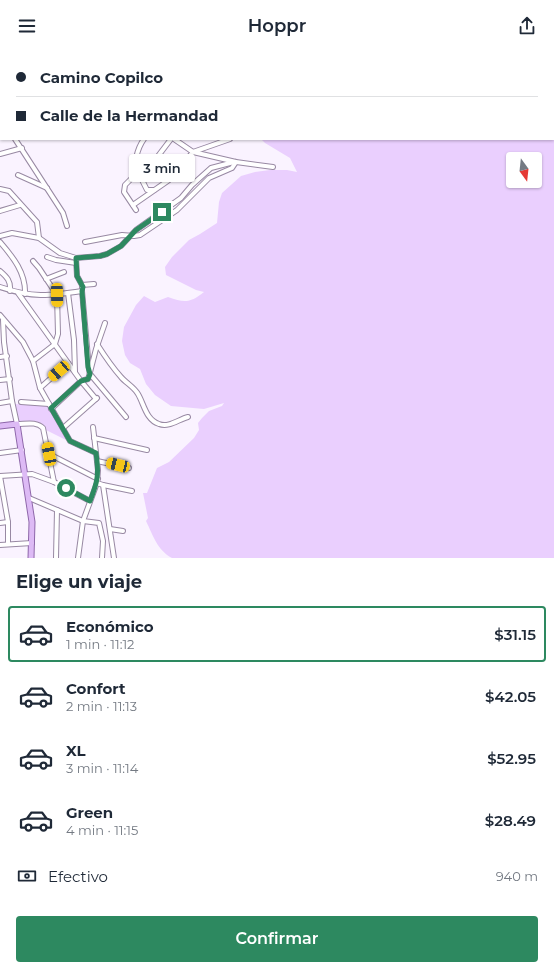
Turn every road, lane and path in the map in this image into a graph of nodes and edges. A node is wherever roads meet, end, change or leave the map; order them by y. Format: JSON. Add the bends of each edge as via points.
{"nodes":[{"id":1,"x":16,"y":140,"type":"edge"},
{"id":2,"x":143,"y":140,"type":"edge"},
{"id":3,"x":170,"y":140,"type":"edge"},
{"id":4,"x":175,"y":140,"type":"edge"},
{"id":5,"x":227,"y":140,"type":"edge"},
{"id":6,"x":22,"y":148,"type":"junction"},
{"id":7,"x":193,"y":152,"type":"junction"},
{"id":8,"x":0,"y":154,"type":"edge"},
{"id":9,"x":235,"y":162,"type":"junction"},
{"id":10,"x":273,"y":167,"type":"dead end"},
{"id":11,"x":18,"y":175,"type":"dead end"},
{"id":12,"x":136,"y":175,"type":"junction"},
{"id":13,"x":47,"y":188,"type":"junction"},
{"id":14,"x":0,"y":189,"type":"edge"},
{"id":15,"x":155,"y":190,"type":"junction"},
{"id":16,"x":20,"y":205,"type":"junction"},
{"id":17,"x":133,"y":205,"type":"junction"},
{"id":18,"x":136,"y":210,"type":"dead end"},
{"id":19,"x":0,"y":211,"type":"edge"},
{"id":20,"x":162,"y":212,"type":"junction"},
{"id":21,"x":166,"y":217,"type":"junction"},
{"id":22,"x":67,"y":226,"type":"dead end"},
{"id":23,"x":0,"y":236,"type":"edge"},
{"id":24,"x":130,"y":237,"type":"junction"},
{"id":25,"x":39,"y":238,"type":"junction"},
{"id":26,"x":0,"y":242,"type":"edge"},
{"id":27,"x":85,"y":242,"type":"dead end"},
{"id":28,"x":47,"y":257,"type":"dead end"},
{"id":29,"x":76,"y":258,"type":"junction"},
{"id":30,"x":33,"y":261,"type":"dead end"},
{"id":31,"x":76,"y":263,"type":"junction"},
{"id":32,"x":0,"y":271,"type":"edge"},
{"id":33,"x":64,"y":272,"type":"dead end"},
{"id":34,"x":46,"y":279,"type":"junction"},
{"id":35,"x":94,"y":284,"type":"dead end"},
{"id":36,"x":82,"y":285,"type":"junction"},
{"id":37,"x":0,"y":288,"type":"edge"},
{"id":38,"x":10,"y":291,"type":"junction"},
{"id":39,"x":82,"y":291,"type":"junction"},
{"id":40,"x":18,"y":293,"type":"junction"},
{"id":41,"x":68,"y":293,"type":"junction"},
{"id":42,"x":26,"y":294,"type":"junction"},
{"id":43,"x":57,"y":295,"type":"junction"},
{"id":44,"x":0,"y":315,"type":"edge"},
{"id":45,"x":3,"y":320,"type":"junction"},
{"id":46,"x":104,"y":323,"type":"dead end"},
{"id":47,"x":2,"y":342,"type":"edge"},
{"id":48,"x":55,"y":344,"type":"junction"},
{"id":49,"x":97,"y":344,"type":"junction"},
{"id":50,"x":7,"y":356,"type":"junction"},
{"id":51,"x":0,"y":357,"type":"edge"},
{"id":52,"x":33,"y":361,"type":"junction"},
{"id":53,"x":68,"y":363,"type":"junction"},
{"id":54,"x":75,"y":372,"type":"junction"},
{"id":55,"x":90,"y":374,"type":"junction"},
{"id":56,"x":0,"y":380,"type":"edge"},
{"id":57,"x":10,"y":380,"type":"junction"},
{"id":58,"x":81,"y":381,"type":"junction"},
{"id":59,"x":40,"y":388,"type":"junction"},
{"id":60,"x":12,"y":401,"type":"junction"},
{"id":61,"x":21,"y":402,"type":"dead end"},
{"id":62,"x":0,"y":403,"type":"edge"},
{"id":63,"x":50,"y":406,"type":"junction"},
{"id":64,"x":188,"y":417,"type":"dead end"},
{"id":65,"x":126,"y":418,"type":"dead end"},
{"id":66,"x":17,"y":424,"type":"junction"},
{"id":67,"x":1,"y":426,"type":"edge"},
{"id":68,"x":93,"y":427,"type":"dead end"},
{"id":69,"x":63,"y":428,"type":"junction"},
{"id":70,"x":94,"y":438,"type":"junction"},
{"id":71,"x":22,"y":450,"type":"junction"},
{"id":72,"x":147,"y":450,"type":"dead end"},
{"id":73,"x":0,"y":453,"type":"edge"},
{"id":74,"x":96,"y":453,"type":"junction"},
{"id":75,"x":49,"y":454,"type":"junction"},
{"id":76,"x":97,"y":461,"type":"junction"},
{"id":77,"x":129,"y":468,"type":"dead end"},
{"id":78,"x":26,"y":474,"type":"junction"},
{"id":79,"x":0,"y":476,"type":"edge"},
{"id":80,"x":98,"y":481,"type":"junction"},
{"id":81,"x":54,"y":482,"type":"junction"},
{"id":82,"x":103,"y":485,"type":"junction"},
{"id":83,"x":132,"y":491,"type":"dead end"},
{"id":84,"x":29,"y":498,"type":"junction"},
{"id":85,"x":2,"y":499,"type":"edge"},
{"id":86,"x":90,"y":501,"type":"junction"},
{"id":87,"x":57,"y":510,"type":"junction"},
{"id":88,"x":82,"y":521,"type":"junction"},
{"id":89,"x":8,"y":522,"type":"junction"},
{"id":90,"x":0,"y":523,"type":"edge"},
{"id":91,"x":110,"y":529,"type":"junction"},
{"id":92,"x":124,"y":531,"type":"dead end"},
{"id":93,"x":32,"y":543,"type":"junction"},
{"id":94,"x":8,"y":544,"type":"junction"},
{"id":95,"x":0,"y":545,"type":"edge"},
{"id":96,"x":30,"y":558,"type":"edge"},
{"id":97,"x":56,"y":558,"type":"edge"},
{"id":98,"x":78,"y":558,"type":"edge"},
{"id":99,"x":102,"y":558,"type":"edge"},
{"id":100,"x":114,"y":558,"type":"edge"}],
"edges":[{"from":1,"to":6,"type":"street"},
{"from":2,"to":12,"type":"street","via":[[138,147]]},
{"from":3,"to":12,"type":"street","via":[[152,164]]},
{"from":4,"to":7,"type":"street"},
{"from":5,"to":7,"type":"street"},
{"from":6,"to":8,"type":"street"},
{"from":6,"to":13,"type":"street"},
{"from":7,"to":9,"type":"street"},
{"from":7,"to":15,"type":"street","via":[[169,180]]},
{"from":9,"to":10,"type":"street"},
{"from":9,"to":20,"type":"street","via":[[211,168],[181,198]]},
{"from":9,"to":21,"type":"street","via":[[232,168],[209,178],[177,210]]},
{"from":11,"to":13,"type":"street"},
{"from":12,"to":15,"type":"street","via":[[147,190]]},
{"from":12,"to":17,"type":"street","via":[[125,185],[124,192]]},
{"from":13,"to":22,"type":"street","via":[[64,215]]},
{"from":14,"to":16,"type":"street","via":[[9,192]]},
{"from":15,"to":17,"type":"street"},
{"from":16,"to":19,"type":"street"},
{"from":16,"to":25,"type":"street","via":[[38,224]]},
{"from":17,"to":18,"type":"street"},
{"from":20,"to":21,"type":"street"},
{"from":20,"to":24,"type":"street"},
{"from":21,"to":24,"type":"street","via":[[140,235]]},
{"from":23,"to":25,"type":"street","via":[[12,232]]},
{"from":24,"to":27,"type":"street","via":[[122,235]]},
{"from":24,"to":29,"type":"street","via":[[107,254]]},
{"from":25,"to":29,"type":"street","via":[[60,253]]},
{"from":26,"to":42,"type":"street","via":[[11,254],[23,276]]},
{"from":28,"to":31,"type":"street"},
{"from":29,"to":31,"type":"street"},
{"from":30,"to":34,"type":"street"},
{"from":31,"to":36,"type":"street","via":[[78,278]]},
{"from":32,"to":38,"type":"street","via":[[9,280]]},
{"from":33,"to":34,"type":"street"},
{"from":34,"to":43,"type":"street"},
{"from":35,"to":36,"type":"street"},
{"from":36,"to":39,"type":"street"},
{"from":37,"to":38,"type":"street"},
{"from":38,"to":40,"type":"street"},
{"from":39,"to":41,"type":"street"},
{"from":39,"to":55,"type":"street"},
{"from":40,"to":42,"type":"street"},
{"from":40,"to":48,"type":"street"},
{"from":41,"to":43,"type":"street"},
{"from":41,"to":54,"type":"street"},
{"from":42,"to":43,"type":"street"},
{"from":43,"to":48,"type":"street","via":[[58,334]]},
{"from":44,"to":45,"type":"street"},
{"from":45,"to":47,"type":"street"},
{"from":45,"to":52,"type":"street","via":[[23,342]]},
{"from":46,"to":49,"type":"street"},
{"from":47,"to":50,"type":"street"},
{"from":48,"to":52,"type":"street"},
{"from":48,"to":53,"type":"street"},
{"from":49,"to":55,"type":"street"},
{"from":49,"to":64,"type":"street","via":[[121,376],[137,392],[146,412],[154,422],[168,425]]},
{"from":50,"to":51,"type":"street"},
{"from":50,"to":57,"type":"street"},
{"from":52,"to":59,"type":"street"},
{"from":53,"to":54,"type":"street"},
{"from":53,"to":59,"type":"street"},
{"from":54,"to":58,"type":"street"},
{"from":55,"to":58,"type":"street","via":[[88,379]]},
{"from":55,"to":65,"type":"street"},
{"from":56,"to":57,"type":"street"},
{"from":57,"to":60,"type":"street"},
{"from":58,"to":63,"type":"street"},
{"from":58,"to":69,"type":"street","via":[[97,399]]},
{"from":59,"to":63,"type":"street"},
{"from":60,"to":62,"type":"street"},
{"from":60,"to":66,"type":"street"},
{"from":61,"to":63,"type":"street"},
{"from":63,"to":69,"type":"street"},
{"from":66,"to":67,"type":"main road"},
{"from":66,"to":71,"type":"main road"},
{"from":66,"to":75,"type":"street","via":[[41,426],[45,432]]},
{"from":68,"to":70,"type":"street"},
{"from":69,"to":74,"type":"street","via":[[70,441]]},
{"from":70,"to":72,"type":"street"},
{"from":70,"to":74,"type":"street"},
{"from":71,"to":73,"type":"street"},
{"from":71,"to":78,"type":"main road"},
{"from":74,"to":76,"type":"street"},
{"from":75,"to":80,"type":"street"},
{"from":75,"to":81,"type":"street"},
{"from":76,"to":77,"type":"street"},
{"from":76,"to":80,"type":"street"},
{"from":78,"to":79,"type":"street"},
{"from":78,"to":81,"type":"street"},
{"from":78,"to":84,"type":"main road"},
{"from":79,"to":85,"type":"street"},
{"from":80,"to":82,"type":"street"},
{"from":80,"to":86,"type":"street"},
{"from":81,"to":86,"type":"street"},
{"from":82,"to":83,"type":"street"},
{"from":82,"to":91,"type":"street"},
{"from":84,"to":87,"type":"street"},
{"from":84,"to":93,"type":"main road"},
{"from":85,"to":89,"type":"street"},
{"from":86,"to":88,"type":"street"},
{"from":87,"to":88,"type":"street"},
{"from":87,"to":97,"type":"street"},
{"from":88,"to":98,"type":"street"},
{"from":88,"to":99,"type":"street","via":[[99,523],[103,541]]},
{"from":89,"to":90,"type":"street"},
{"from":89,"to":94,"type":"street"},
{"from":91,"to":92,"type":"street"},
{"from":91,"to":100,"type":"street"},
{"from":93,"to":94,"type":"street"},
{"from":93,"to":96,"type":"main road"},
{"from":94,"to":95,"type":"street"}]}
